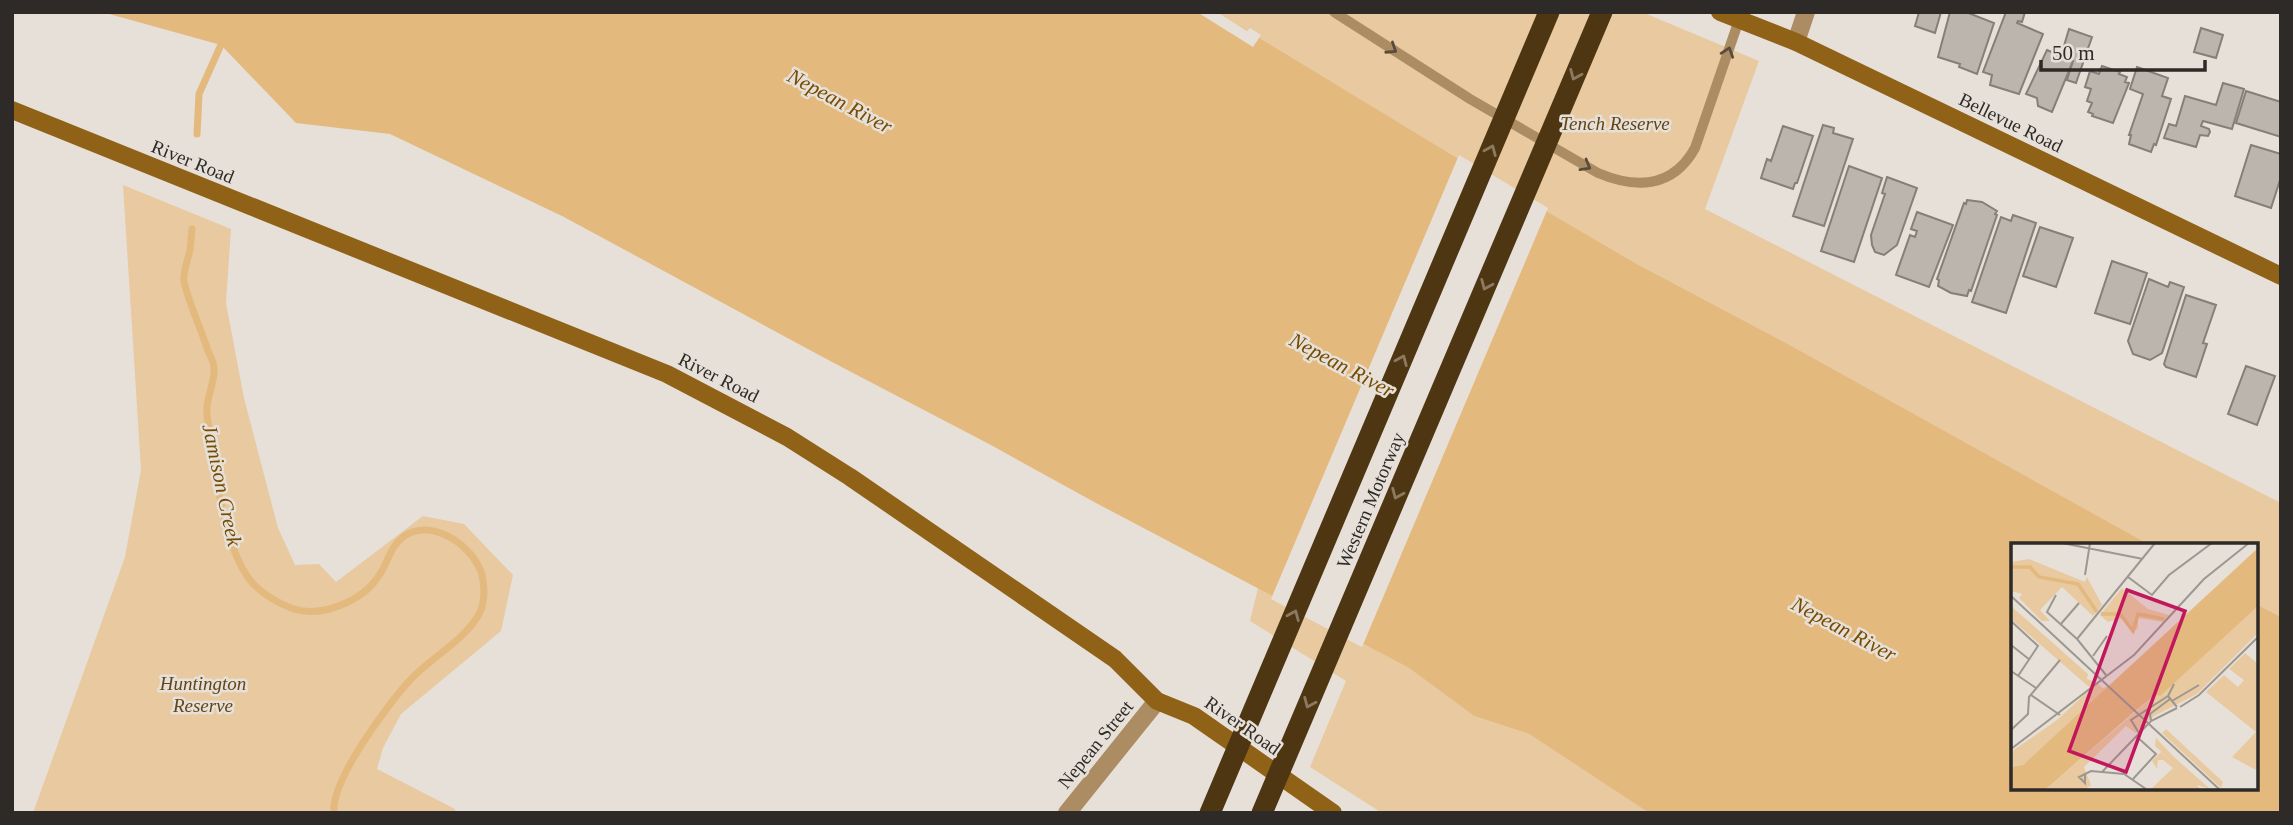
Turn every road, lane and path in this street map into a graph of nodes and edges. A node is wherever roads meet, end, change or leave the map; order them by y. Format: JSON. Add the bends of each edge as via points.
{"nodes":[{"id":1,"x":1334,"y":12,"type":"edge"},
{"id":2,"x":1549,"y":12,"type":"edge"},
{"id":3,"x":1602,"y":12,"type":"edge"},
{"id":4,"x":1720,"y":12,"type":"edge"},
{"id":5,"x":1806,"y":12,"type":"edge"},
{"id":6,"x":1739,"y":20,"type":"junction"},
{"id":7,"x":1796,"y":42,"type":"junction"},
{"id":8,"x":12,"y":110,"type":"edge"},
{"id":9,"x":2281,"y":276,"type":"edge"},
{"id":10,"x":1157,"y":701,"type":"junction"},
{"id":11,"x":1067,"y":813,"type":"edge"},
{"id":12,"x":1210,"y":813,"type":"edge"},
{"id":13,"x":1262,"y":813,"type":"edge"},
{"id":14,"x":1333,"y":813,"type":"edge"}],
"edges":[{"from":1,"to":6,"type":"lane","one_way":true,"via":[[1469,99],[1598,173],[1636,184],[1670,176],[1687,162]]},
{"from":12,"to":2,"type":"highway","name":"Western Motorway","one_way":true,"bridge":true},
{"from":3,"to":13,"type":"highway","name":"Western Motorway","one_way":true,"bridge":true},
{"from":4,"to":6,"type":"street","name":"Bellevue Road"},
{"from":5,"to":7,"type":"street"},
{"from":6,"to":7,"type":"street","name":"Bellevue Road"},
{"from":7,"to":9,"type":"street","name":"Bellevue Road"},
{"from":8,"to":10,"type":"street","name":"River Road","via":[[667,374],[731,406],[850,477],[1096,645],[1123,665]]},
{"from":10,"to":11,"type":"street","name":"Nepean Street"},
{"from":10,"to":14,"type":"street","name":"River Road","via":[[1194,716]]}]}
